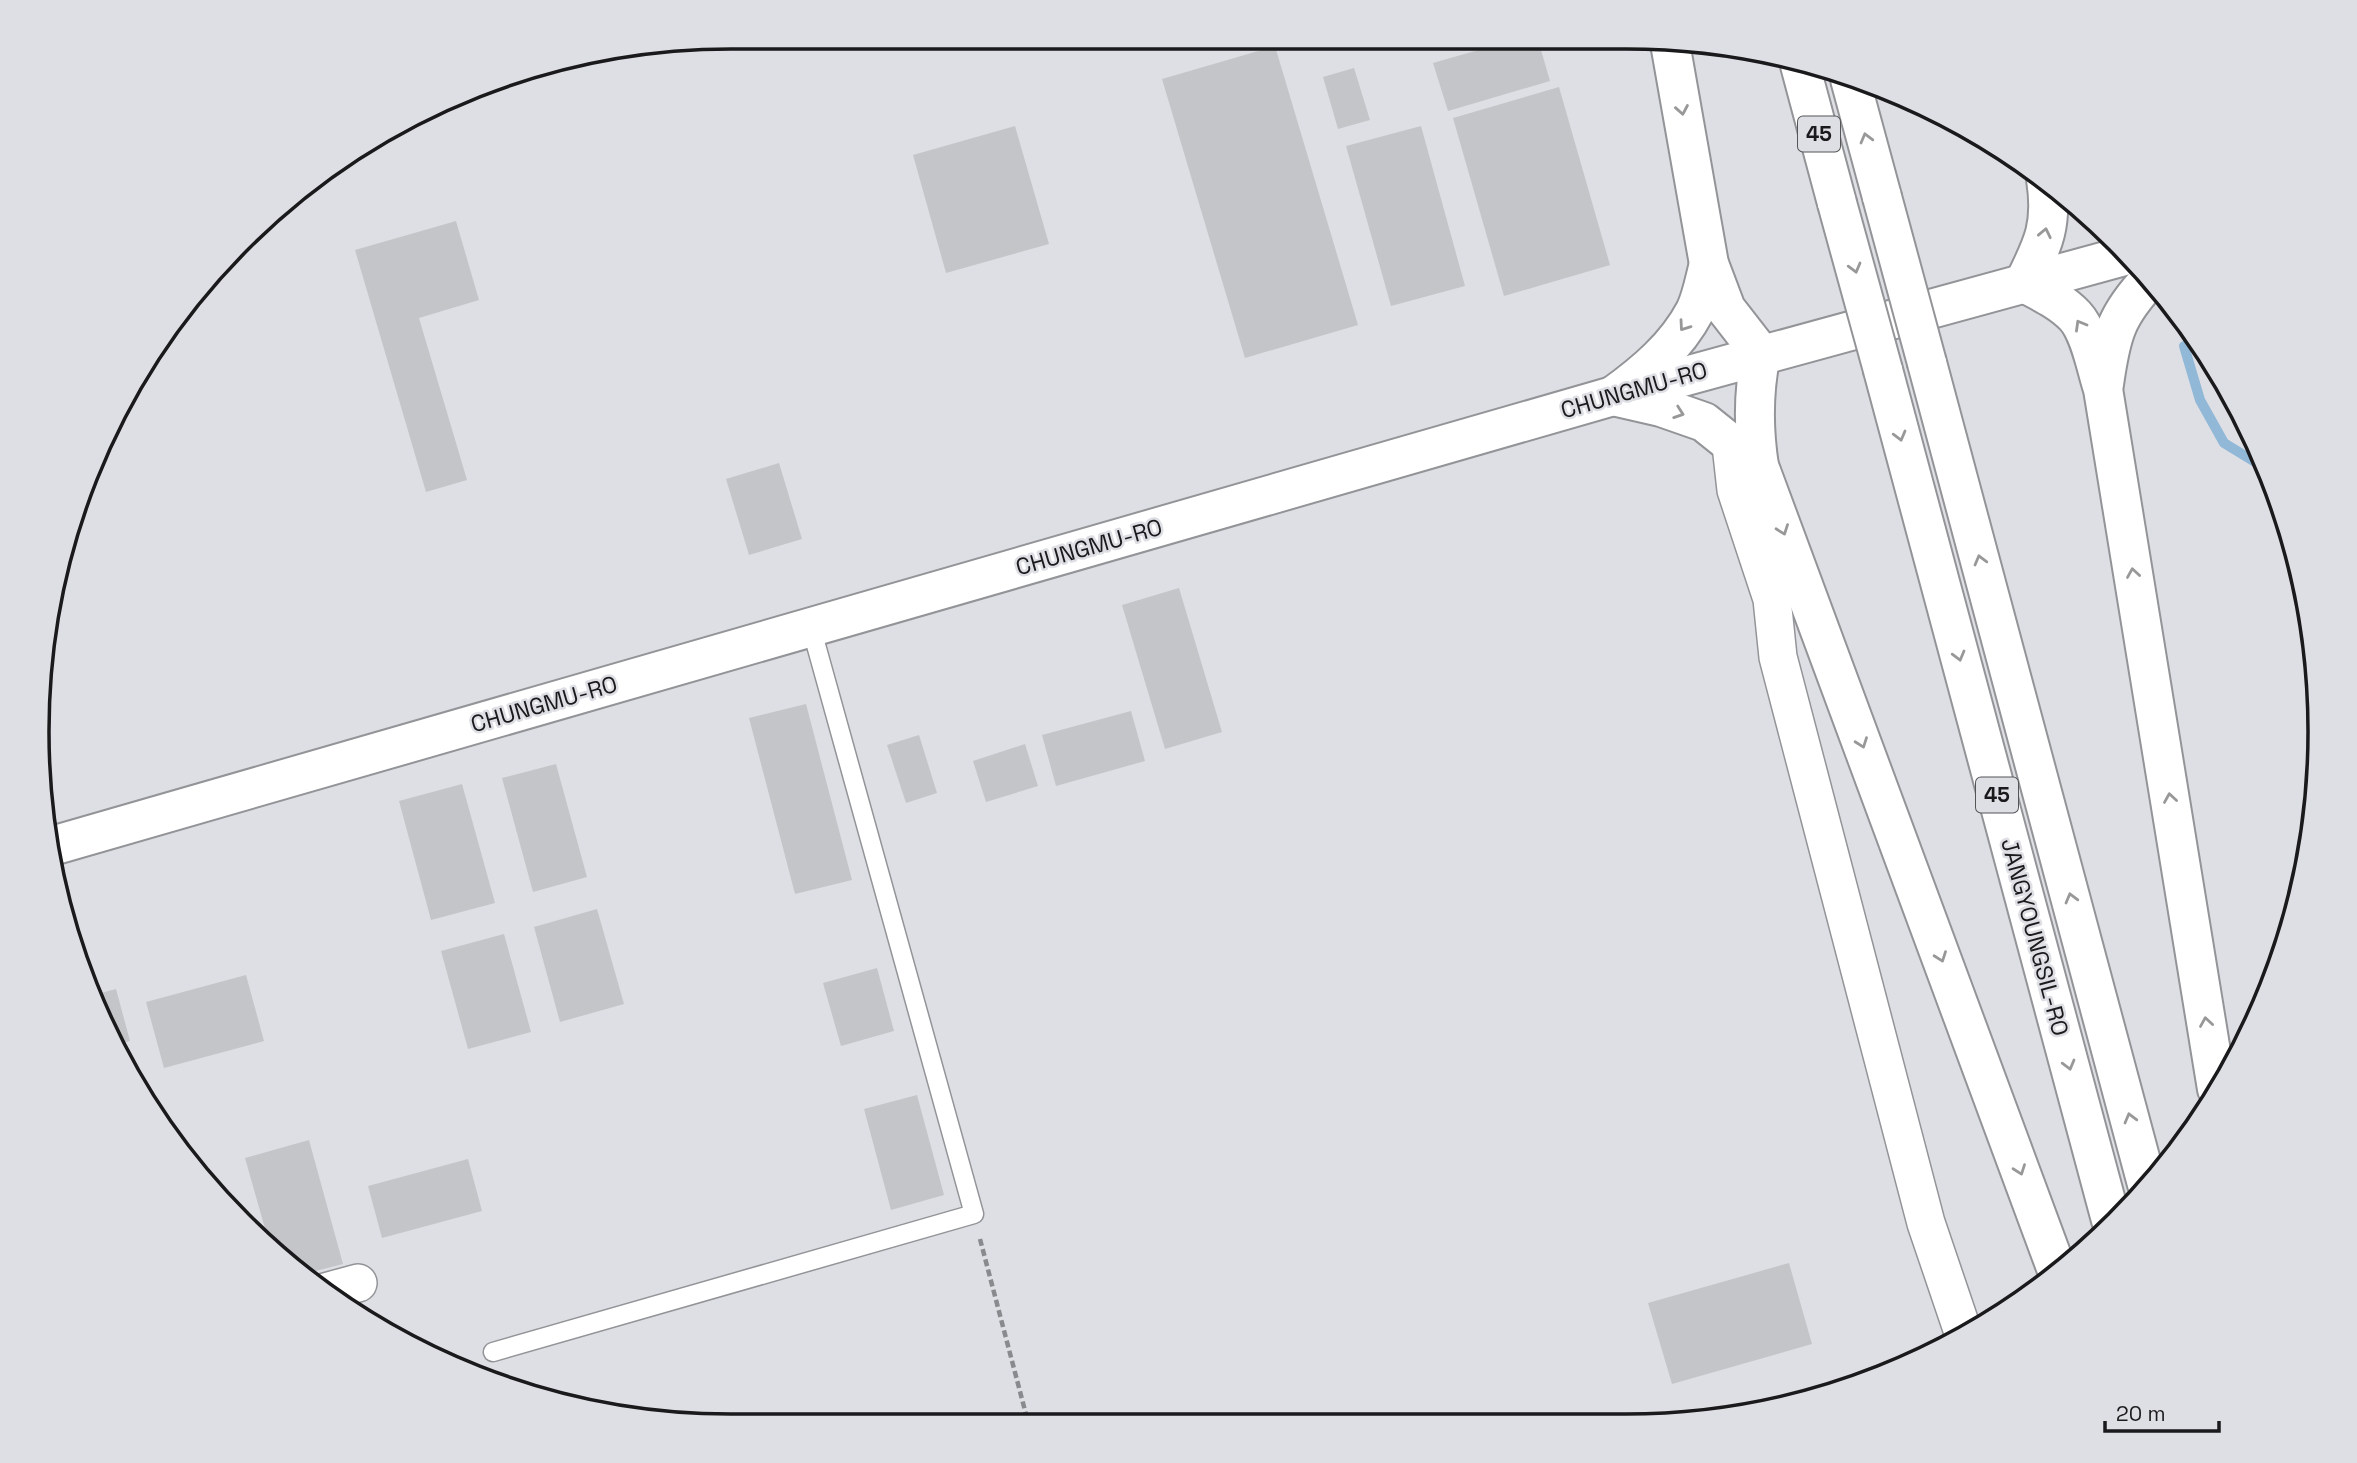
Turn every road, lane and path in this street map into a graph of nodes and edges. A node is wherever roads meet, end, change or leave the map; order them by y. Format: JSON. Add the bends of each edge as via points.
{"nodes":[{"id":1,"x":1671,"y":50,"type":"edge"},
{"id":2,"x":1802,"y":72,"type":"edge"},
{"id":3,"x":1852,"y":88,"type":"edge"},
{"id":4,"x":2049,"y":196,"type":"edge"},
{"id":5,"x":2117,"y":258,"type":"edge"},
{"id":6,"x":1709,"y":264,"type":"junction"},
{"id":7,"x":2024,"y":283,"type":"junction"},
{"id":8,"x":2143,"y":286,"type":"edge"},
{"id":9,"x":1761,"y":354,"type":"junction"},
{"id":10,"x":2103,"y":389,"type":"junction"},
{"id":11,"x":1613,"y":396,"type":"junction"},
{"id":12,"x":1745,"y":456,"type":"junction"},
{"id":13,"x":811,"y":627,"type":"junction"},
{"id":14,"x":59,"y":844,"type":"edge"},
{"id":15,"x":2215,"y":1076,"type":"edge"},
{"id":16,"x":2145,"y":1175,"type":"edge"},
{"id":17,"x":2109,"y":1213,"type":"edge"},
{"id":18,"x":974,"y":1214,"type":"junction"},
{"id":19,"x":2054,"y":1263,"type":"edge"},
{"id":20,"x":1961,"y":1326,"type":"edge"},
{"id":21,"x":494,"y":1352,"type":"dead end"},
{"id":22,"x":1026,"y":1414,"type":"edge"}],
"edges":[{"from":1,"to":6,"type":"main road","one_way":true},
{"from":2,"to":17,"type":"main road","name":"JANGYOUNGSIL-RO","number":"45","one_way":true,"bridge":true},
{"from":16,"to":3,"type":"main road","name":"JANGYOUNGSIL-RO","number":"45","one_way":true,"bridge":true},
{"from":7,"to":4,"type":"main road","one_way":true,"via":[[2045,238]]},
{"from":5,"to":7,"type":"main road","name":"CHUNGMU-RO"},
{"from":6,"to":9,"type":"main road","via":[[1726,309]]},
{"from":6,"to":11,"type":"main road","one_way":true,"via":[[1696,309],[1667,351]]},
{"from":7,"to":9,"type":"main road","name":"CHUNGMU-RO"},
{"from":10,"to":7,"type":"main road","one_way":true,"via":[[2075,316]]},
{"from":8,"to":10,"type":"main road","via":[[2129,302],[2110,341]]},
{"from":9,"to":11,"type":"main road","name":"CHUNGMU-RO"},
{"from":9,"to":12,"type":"main road"},
{"from":15,"to":10,"type":"main road","one_way":true},
{"from":11,"to":12,"type":"main road","one_way":true,"via":[[1704,422]]},
{"from":11,"to":13,"type":"main road","name":"CHUNGMU-RO"},
{"from":12,"to":19,"type":"main road","one_way":true},
{"from":12,"to":20,"type":"street","via":[[1736,490],[1772,599],[1778,657],[1926,1223]]},
{"from":13,"to":14,"type":"main road","name":"CHUNGMU-RO"},
{"from":13,"to":18,"type":"lane"},
{"from":18,"to":21,"type":"lane"},
{"from":18,"to":22,"type":"path"}]}
